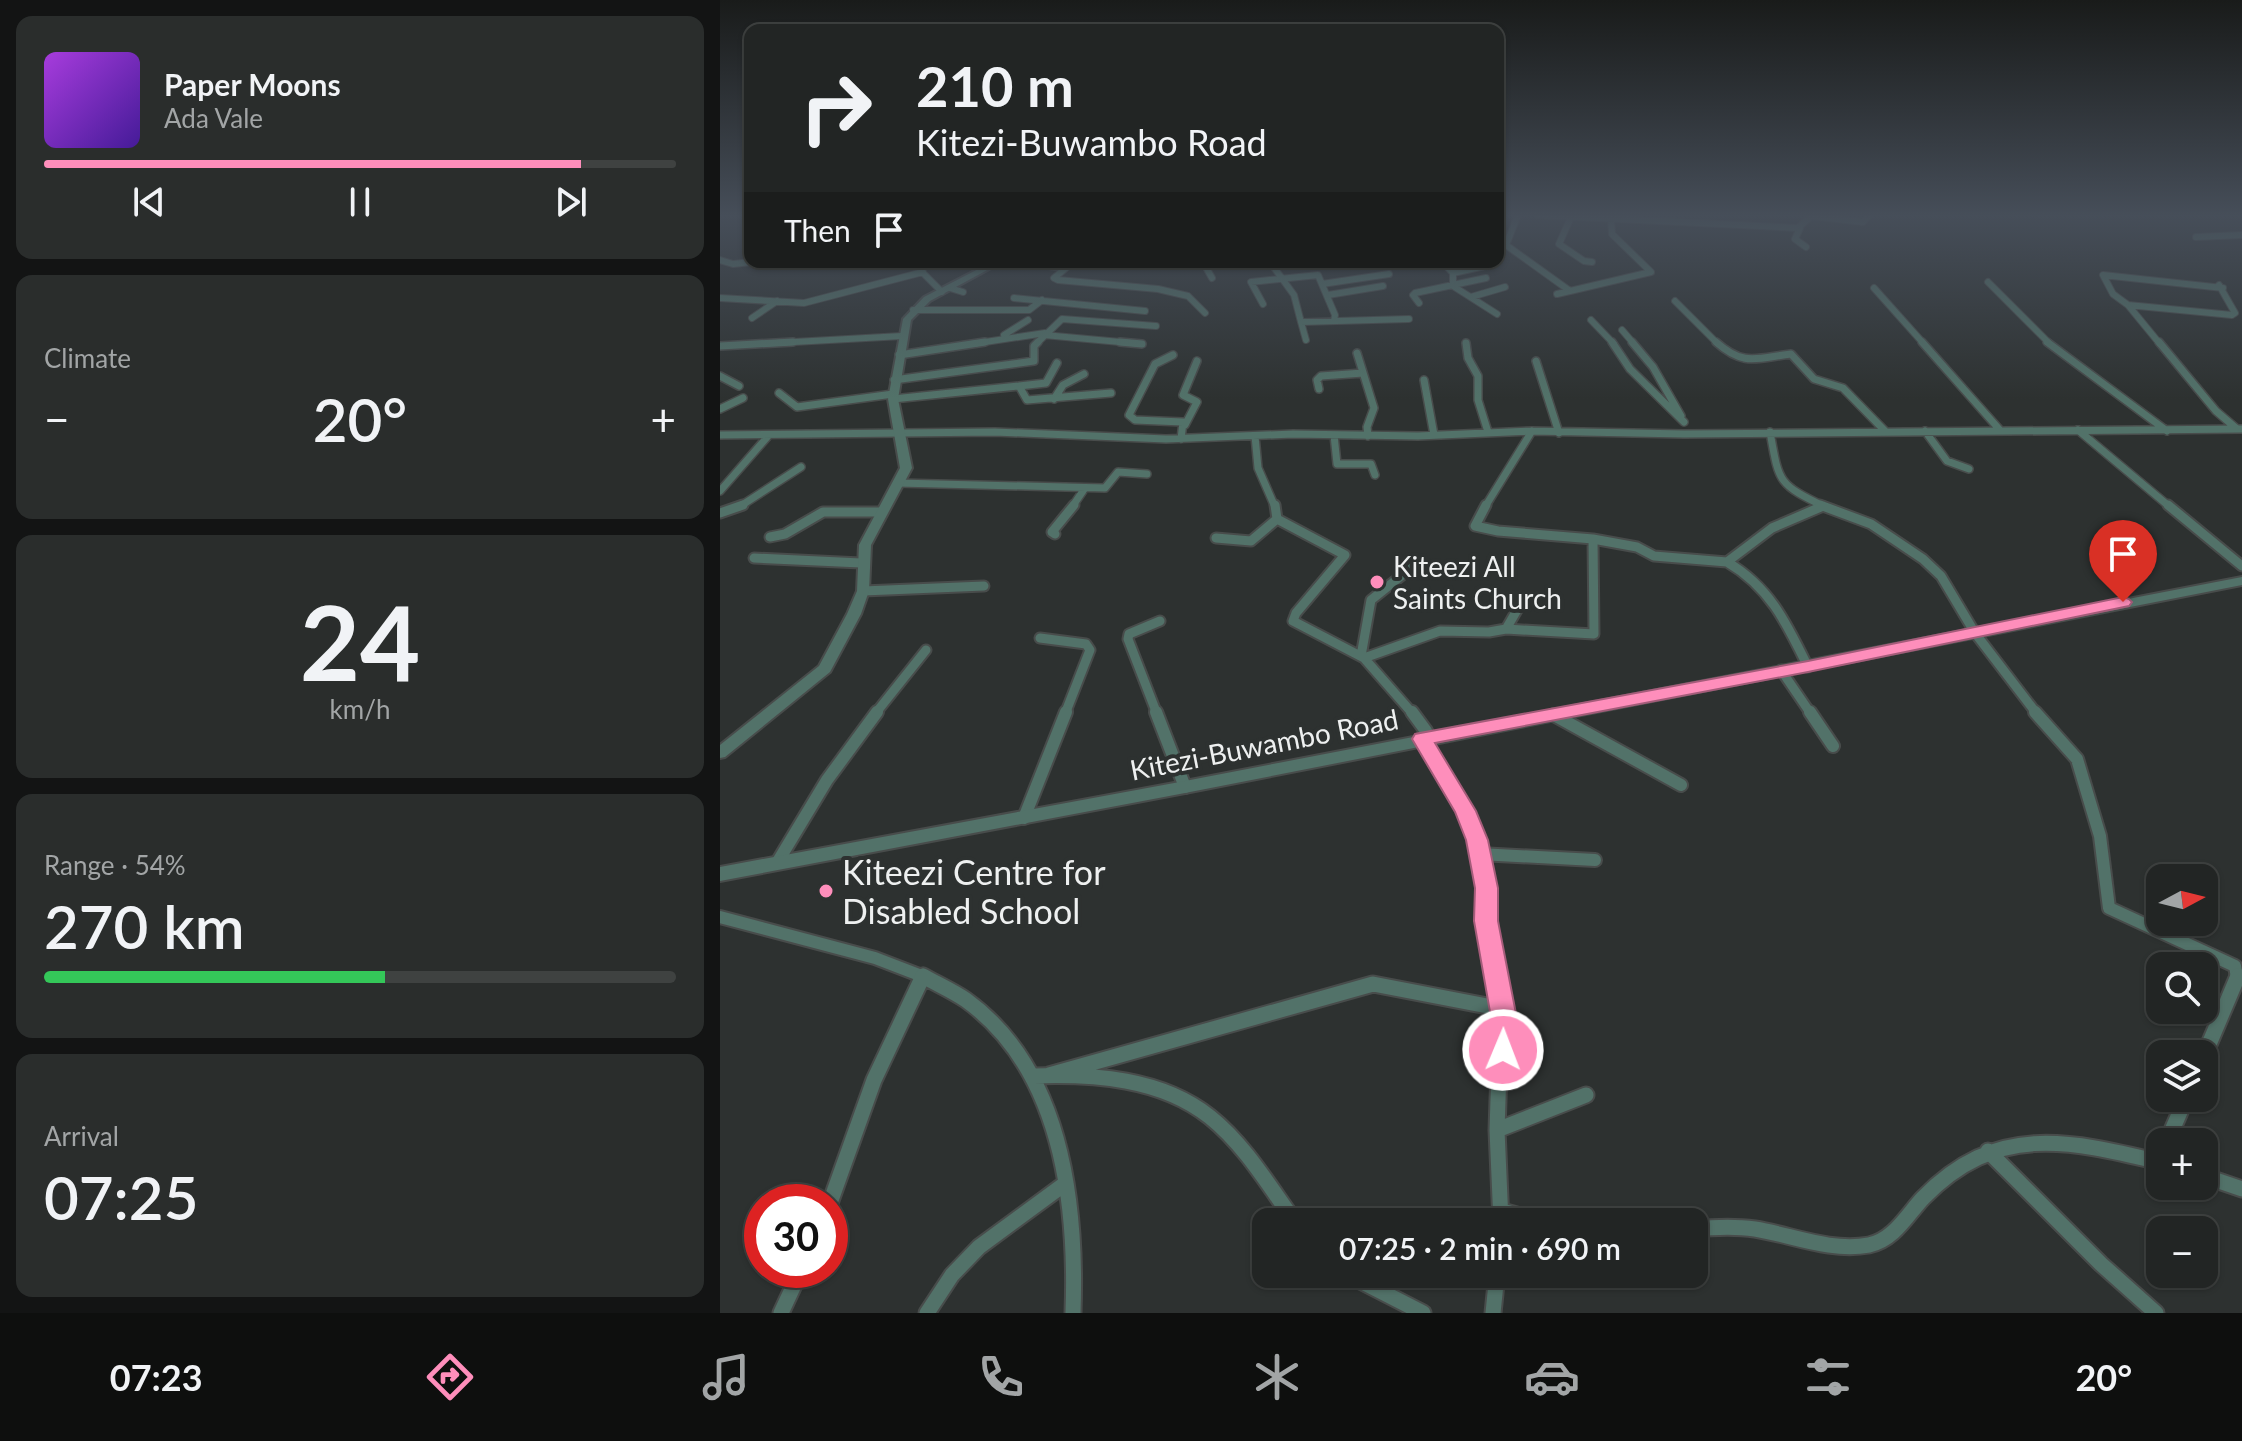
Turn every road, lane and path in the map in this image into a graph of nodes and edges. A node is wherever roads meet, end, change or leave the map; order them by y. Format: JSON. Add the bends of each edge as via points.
{"nodes":[{"id":1,"x":907,"y":276,"type":"edge"},
{"id":2,"x":928,"y":276,"type":"edge"},
{"id":3,"x":971,"y":276,"type":"edge"},
{"id":4,"x":1056,"y":276,"type":"edge"},
{"id":5,"x":1303,"y":276,"type":"edge"},
{"id":6,"x":1319,"y":276,"type":"edge"},
{"id":7,"x":1374,"y":276,"type":"edge"},
{"id":8,"x":1453,"y":276,"type":"edge"},
{"id":9,"x":1550,"y":276,"type":"edge"},
{"id":10,"x":1633,"y":276,"type":"edge"},
{"id":11,"x":2104,"y":276,"type":"edge"},
{"id":12,"x":2117,"y":276,"type":"edge"},
{"id":13,"x":1283,"y":278,"type":"junction"},
{"id":14,"x":1486,"y":278,"type":"dead end"},
{"id":15,"x":1988,"y":282,"type":"dead end"},
{"id":16,"x":1322,"y":284,"type":"junction"},
{"id":17,"x":1383,"y":286,"type":"dead end"},
{"id":18,"x":1453,"y":286,"type":"junction"},
{"id":19,"x":1505,"y":287,"type":"dead end"},
{"id":20,"x":1874,"y":288,"type":"dead end"},
{"id":21,"x":946,"y":290,"type":"junction"},
{"id":22,"x":1570,"y":291,"type":"junction"},
{"id":23,"x":963,"y":292,"type":"dead end"},
{"id":24,"x":1557,"y":294,"type":"dead end"},
{"id":25,"x":1328,"y":295,"type":"junction"},
{"id":26,"x":1471,"y":297,"type":"junction"},
{"id":27,"x":720,"y":298,"type":"edge"},
{"id":28,"x":1014,"y":298,"type":"dead end"},
{"id":29,"x":1042,"y":300,"type":"junction"},
{"id":30,"x":777,"y":301,"type":"junction"},
{"id":31,"x":1675,"y":301,"type":"dead end"},
{"id":32,"x":1419,"y":303,"type":"dead end"},
{"id":33,"x":1263,"y":304,"type":"dead end"},
{"id":34,"x":2128,"y":305,"type":"junction"},
{"id":35,"x":913,"y":310,"type":"junction"},
{"id":36,"x":1145,"y":311,"type":"dead end"},
{"id":37,"x":1205,"y":313,"type":"dead end"},
{"id":38,"x":1497,"y":314,"type":"dead end"},
{"id":39,"x":752,"y":318,"type":"dead end"},
{"id":40,"x":1409,"y":319,"type":"dead end"},
{"id":41,"x":1028,"y":320,"type":"dead end"},
{"id":42,"x":1591,"y":320,"type":"dead end"},
{"id":43,"x":1334,"y":321,"type":"junction"},
{"id":44,"x":1301,"y":322,"type":"junction"},
{"id":45,"x":1156,"y":326,"type":"dead end"},
{"id":46,"x":1622,"y":330,"type":"dead end"},
{"id":47,"x":1045,"y":334,"type":"junction"},
{"id":48,"x":902,"y":336,"type":"junction"},
{"id":49,"x":999,"y":338,"type":"junction"},
{"id":50,"x":1306,"y":340,"type":"dead end"},
{"id":51,"x":1466,"y":343,"type":"dead end"},
{"id":52,"x":1142,"y":344,"type":"dead end"},
{"id":53,"x":720,"y":346,"type":"edge"},
{"id":54,"x":1357,"y":353,"type":"dead end"},
{"id":55,"x":899,"y":355,"type":"junction"},
{"id":56,"x":1173,"y":355,"type":"dead end"},
{"id":57,"x":1197,"y":361,"type":"dead end"},
{"id":58,"x":1536,"y":361,"type":"dead end"},
{"id":59,"x":1057,"y":363,"type":"dead end"},
{"id":60,"x":1363,"y":373,"type":"junction"},
{"id":61,"x":1084,"y":374,"type":"dead end"},
{"id":62,"x":720,"y":376,"type":"edge"},
{"id":63,"x":1424,"y":380,"type":"dead end"},
{"id":64,"x":739,"y":386,"type":"dead end"},
{"id":65,"x":1019,"y":386,"type":"junction"},
{"id":66,"x":1319,"y":389,"type":"dead end"},
{"id":67,"x":893,"y":391,"type":"junction"},
{"id":68,"x":779,"y":393,"type":"dead end"},
{"id":69,"x":1111,"y":393,"type":"dead end"},
{"id":70,"x":743,"y":398,"type":"dead end"},
{"id":71,"x":1054,"y":399,"type":"junction"},
{"id":72,"x":720,"y":409,"type":"edge"},
{"id":73,"x":1684,"y":422,"type":"junction"},
{"id":74,"x":1185,"y":425,"type":"junction"},
{"id":75,"x":1999,"y":429,"type":"junction"},
{"id":76,"x":2239,"y":429,"type":"edge"},
{"id":77,"x":2078,"y":430,"type":"junction"},
{"id":78,"x":1532,"y":431,"type":"junction"},
{"id":79,"x":1885,"y":431,"type":"junction"},
{"id":80,"x":1925,"y":431,"type":"junction"},
{"id":81,"x":2167,"y":431,"type":"junction"},
{"id":82,"x":897,"y":432,"type":"junction"},
{"id":83,"x":1488,"y":432,"type":"junction"},
{"id":84,"x":1770,"y":432,"type":"junction"},
{"id":85,"x":1559,"y":433,"type":"junction"},
{"id":86,"x":1684,"y":434,"type":"junction"},
{"id":87,"x":720,"y":435,"type":"edge"},
{"id":88,"x":769,"y":435,"type":"junction"},
{"id":89,"x":1334,"y":435,"type":"junction"},
{"id":90,"x":1434,"y":435,"type":"junction"},
{"id":91,"x":1255,"y":436,"type":"junction"},
{"id":92,"x":1368,"y":436,"type":"junction"},
{"id":93,"x":1181,"y":439,"type":"junction"},
{"id":94,"x":801,"y":467,"type":"dead end"},
{"id":95,"x":1969,"y":469,"type":"dead end"},
{"id":96,"x":1147,"y":474,"type":"dead end"},
{"id":97,"x":1375,"y":475,"type":"dead end"},
{"id":98,"x":898,"y":483,"type":"junction"},
{"id":99,"x":1085,"y":488,"type":"junction"},
{"id":100,"x":720,"y":491,"type":"edge"},
{"id":101,"x":1823,"y":506,"type":"junction"},
{"id":102,"x":881,"y":512,"type":"junction"},
{"id":103,"x":720,"y":513,"type":"edge"},
{"id":104,"x":1277,"y":519,"type":"junction"},
{"id":105,"x":1055,"y":534,"type":"dead end"},
{"id":106,"x":770,"y":537,"type":"dead end"},
{"id":107,"x":1216,"y":538,"type":"dead end"},
{"id":108,"x":1593,"y":539,"type":"junction"},
{"id":109,"x":754,"y":558,"type":"dead end"},
{"id":110,"x":1727,"y":562,"type":"junction"},
{"id":111,"x":861,"y":563,"type":"junction"},
{"id":112,"x":2242,"y":566,"type":"edge"},
{"id":113,"x":1411,"y":568,"type":"dead end"},
{"id":114,"x":2242,"y":581,"type":"edge"},
{"id":115,"x":984,"y":586,"type":"dead end"},
{"id":116,"x":863,"y":591,"type":"junction"},
{"id":117,"x":1520,"y":605,"type":"dead end"},
{"id":118,"x":1160,"y":621,"type":"dead end"},
{"id":119,"x":1506,"y":629,"type":"junction"},
{"id":120,"x":1975,"y":633,"type":"junction"},
{"id":121,"x":1040,"y":638,"type":"dead end"},
{"id":122,"x":926,"y":650,"type":"dead end"},
{"id":123,"x":1362,"y":657,"type":"junction"},
{"id":124,"x":1808,"y":667,"type":"junction"},
{"id":125,"x":1781,"y":670,"type":"junction"},
{"id":126,"x":1554,"y":715,"type":"junction"},
{"id":127,"x":1422,"y":739,"type":"junction"},
{"id":128,"x":1833,"y":746,"type":"dead end"},
{"id":129,"x":720,"y":753,"type":"edge"},
{"id":130,"x":1681,"y":785,"type":"dead end"},
{"id":131,"x":1185,"y":787,"type":"junction"},
{"id":132,"x":1024,"y":818,"type":"junction"},
{"id":133,"x":1479,"y":854,"type":"junction"},
{"id":134,"x":1595,"y":860,"type":"dead end"},
{"id":135,"x":777,"y":863,"type":"junction"},
{"id":136,"x":720,"y":874,"type":"edge"},
{"id":137,"x":720,"y":917,"type":"edge"},
{"id":138,"x":923,"y":975,"type":"junction"},
{"id":139,"x":1503,"y":1009,"type":"junction"},
{"id":140,"x":2211,"y":1040,"type":"edge"},
{"id":141,"x":1041,"y":1076,"type":"junction"},
{"id":142,"x":1586,"y":1095,"type":"dead end"},
{"id":143,"x":1497,"y":1130,"type":"junction"},
{"id":144,"x":1988,"y":1151,"type":"junction"},
{"id":145,"x":2146,"y":1158,"type":"edge"},
{"id":146,"x":2218,"y":1181,"type":"edge"},
{"id":147,"x":1066,"y":1183,"type":"junction"},
{"id":148,"x":837,"y":1184,"type":"edge"},
{"id":149,"x":2242,"y":1189,"type":"edge"},
{"id":150,"x":1284,"y":1208,"type":"edge"},
{"id":151,"x":1501,"y":1208,"type":"edge"},
{"id":152,"x":1708,"y":1229,"type":"edge"},
{"id":153,"x":793,"y":1288,"type":"edge"},
{"id":154,"x":1374,"y":1288,"type":"edge"},
{"id":155,"x":1496,"y":1288,"type":"edge"},
{"id":156,"x":781,"y":1313,"type":"edge"},
{"id":157,"x":927,"y":1313,"type":"edge"},
{"id":158,"x":1073,"y":1313,"type":"edge"},
{"id":159,"x":1423,"y":1313,"type":"edge"},
{"id":160,"x":1493,"y":1313,"type":"edge"},
{"id":161,"x":2156,"y":1313,"type":"edge"}],
"edges":[{"from":1,"to":30,"type":"street","via":[[805,303]]},
{"from":2,"to":21,"type":"street"},
{"from":3,"to":21,"type":"street"},
{"from":4,"to":37,"type":"street","via":[[1185,296]]},
{"from":5,"to":13,"type":"street"},
{"from":6,"to":16,"type":"street"},
{"from":7,"to":16,"type":"street"},
{"from":8,"to":18,"type":"street"},
{"from":9,"to":22,"type":"street"},
{"from":10,"to":22,"type":"street"},
{"from":11,"to":34,"type":"street","via":[[2113,294]]},
{"from":12,"to":34,"type":"street","via":[[2221,286],[2235,313]]},
{"from":13,"to":33,"type":"street","via":[[1251,282]]},
{"from":13,"to":44,"type":"street"},
{"from":14,"to":18,"type":"street"},
{"from":15,"to":81,"type":"street","via":[[2039,336]]},
{"from":16,"to":25,"type":"street"},
{"from":17,"to":25,"type":"street"},
{"from":18,"to":26,"type":"street"},
{"from":18,"to":32,"type":"street","via":[[1413,294]]},
{"from":19,"to":26,"type":"street"},
{"from":20,"to":75,"type":"street"},
{"from":21,"to":23,"type":"street"},
{"from":21,"to":35,"type":"street"},
{"from":22,"to":24,"type":"street"},
{"from":25,"to":43,"type":"street"},
{"from":26,"to":38,"type":"street"},
{"from":27,"to":30,"type":"street"},
{"from":28,"to":29,"type":"street"},
{"from":29,"to":35,"type":"street","via":[[1029,310]]},
{"from":29,"to":36,"type":"street"},
{"from":30,"to":39,"type":"street"},
{"from":31,"to":79,"type":"street","via":[[1721,347],[1745,361],[1791,354],[1814,379],[1843,388]]},
{"from":34,"to":76,"type":"street","via":[[2216,411]]},
{"from":35,"to":48,"type":"street"},
{"from":40,"to":43,"type":"street"},
{"from":41,"to":49,"type":"street"},
{"from":42,"to":73,"type":"street","via":[[1630,369]]},
{"from":43,"to":44,"type":"street"},
{"from":44,"to":50,"type":"street"},
{"from":45,"to":47,"type":"street","via":[[1069,318]]},
{"from":46,"to":73,"type":"street","via":[[1653,367]]},
{"from":47,"to":49,"type":"street"},
{"from":47,"to":52,"type":"street"},
{"from":47,"to":67,"type":"street","via":[[1034,346],[1034,361]]},
{"from":48,"to":53,"type":"street"},
{"from":48,"to":55,"type":"street"},
{"from":49,"to":55,"type":"street"},
{"from":51,"to":83,"type":"street"},
{"from":54,"to":60,"type":"street"},
{"from":55,"to":67,"type":"street"},
{"from":56,"to":74,"type":"street","via":[[1151,365],[1129,415]]},
{"from":57,"to":74,"type":"street","via":[[1183,395],[1197,402]]},
{"from":58,"to":85,"type":"street"},
{"from":59,"to":65,"type":"street","via":[[1046,383]]},
{"from":60,"to":66,"type":"street","via":[[1321,376]]},
{"from":60,"to":92,"type":"street","via":[[1374,408]]},
{"from":61,"to":71,"type":"street","via":[[1063,385]]},
{"from":62,"to":64,"type":"street"},
{"from":63,"to":90,"type":"street"},
{"from":65,"to":67,"type":"street"},
{"from":65,"to":71,"type":"street","via":[[1024,399]]},
{"from":67,"to":68,"type":"street","via":[[797,407]]},
{"from":67,"to":82,"type":"street"},
{"from":69,"to":71,"type":"street"},
{"from":70,"to":72,"type":"street"},
{"from":73,"to":86,"type":"street"},
{"from":74,"to":93,"type":"street"},
{"from":75,"to":77,"type":"street"},
{"from":75,"to":80,"type":"street"},
{"from":76,"to":81,"type":"street"},
{"from":77,"to":81,"type":"street"},
{"from":77,"to":112,"type":"street"},
{"from":78,"to":83,"type":"street"},
{"from":78,"to":85,"type":"street"},
{"from":78,"to":108,"type":"street","via":[[1475,526]]},
{"from":79,"to":80,"type":"street"},
{"from":79,"to":84,"type":"street"},
{"from":80,"to":95,"type":"street","via":[[1951,467]]},
{"from":82,"to":88,"type":"street"},
{"from":82,"to":93,"type":"street"},
{"from":82,"to":98,"type":"street","via":[[906,468]]},
{"from":83,"to":90,"type":"street"},
{"from":84,"to":86,"type":"street"},
{"from":84,"to":101,"type":"street","via":[[1777,473],[1785,486]]},
{"from":85,"to":86,"type":"street"},
{"from":87,"to":88,"type":"street"},
{"from":88,"to":100,"type":"street"},
{"from":89,"to":91,"type":"street"},
{"from":89,"to":92,"type":"street"},
{"from":89,"to":97,"type":"street","via":[[1337,464],[1371,464]]},
{"from":90,"to":92,"type":"street"},
{"from":91,"to":93,"type":"street"},
{"from":91,"to":104,"type":"street","via":[[1258,468],[1274,498]]},
{"from":94,"to":103,"type":"street","via":[[741,506]]},
{"from":96,"to":99,"type":"street","via":[[1120,472],[1108,487]]},
{"from":98,"to":99,"type":"street"},
{"from":98,"to":102,"type":"street"},
{"from":99,"to":105,"type":"street","via":[[1058,520]]},
{"from":101,"to":110,"type":"street","via":[[1762,532]]},
{"from":101,"to":120,"type":"street","via":[[1871,524],[1923,559],[1941,576]]},
{"from":102,"to":106,"type":"street","via":[[819,513]]},
{"from":102,"to":111,"type":"street"},
{"from":104,"to":107,"type":"street","via":[[1251,541]]},
{"from":104,"to":123,"type":"street","via":[[1345,555],[1293,621]]},
{"from":108,"to":110,"type":"street","via":[[1637,547],[1654,556]]},
{"from":108,"to":119,"type":"street","via":[[1594,634]]},
{"from":109,"to":111,"type":"street"},
{"from":110,"to":124,"type":"street","via":[[1767,590]]},
{"from":111,"to":116,"type":"street"},
{"from":113,"to":123,"type":"street","via":[[1371,600]]},
{"from":114,"to":120,"type":"street","name":"Kitezi-Buwambo Road"},
{"from":115,"to":116,"type":"street"},
{"from":116,"to":129,"type":"street","via":[[825,669]]},
{"from":117,"to":119,"type":"street"},
{"from":118,"to":131,"type":"street","via":[[1128,635]]},
{"from":119,"to":123,"type":"street","via":[[1432,633]]},
{"from":120,"to":124,"type":"street","name":"Kitezi-Buwambo Road"},
{"from":120,"to":140,"type":"street","via":[[2077,759],[2100,836],[2109,908],[2238,970]]},
{"from":121,"to":132,"type":"street","via":[[1086,644],[1090,650]]},
{"from":122,"to":135,"type":"street","via":[[861,734]]},
{"from":123,"to":127,"type":"street","via":[[1424,727]]},
{"from":124,"to":125,"type":"street","name":"Kitezi-Buwambo Road"},
{"from":125,"to":126,"type":"street","name":"Kitezi-Buwambo Road"},
{"from":125,"to":128,"type":"street"},
{"from":126,"to":127,"type":"street","name":"Kitezi-Buwambo Road"},
{"from":126,"to":130,"type":"street"},
{"from":127,"to":131,"type":"street","name":"Kitezi-Buwambo Road"},
{"from":127,"to":133,"type":"street","via":[[1466,811]]},
{"from":131,"to":132,"type":"street","name":"Kitezi-Buwambo Road"},
{"from":132,"to":135,"type":"street","name":"Kitezi-Buwambo Road"},
{"from":133,"to":134,"type":"street"},
{"from":133,"to":139,"type":"street"},
{"from":135,"to":136,"type":"street","name":"Kitezi-Buwambo Road"},
{"from":137,"to":138,"type":"street"},
{"from":138,"to":141,"type":"street","via":[[974,1003]]},
{"from":138,"to":148,"type":"street","via":[[874,1080]]},
{"from":139,"to":141,"type":"street","via":[[1373,984]]},
{"from":139,"to":143,"type":"street"},
{"from":141,"to":147,"type":"street"},
{"from":141,"to":150,"type":"street","via":[[1123,1082],[1197,1107],[1226,1131]]},
{"from":142,"to":143,"type":"street"},
{"from":143,"to":151,"type":"street"},
{"from":144,"to":145,"type":"street","via":[[2033,1140],[2061,1141]]},
{"from":144,"to":152,"type":"street","via":[[1949,1172],[1885,1240],[1870,1245],[1823,1245],[1758,1229]]},
{"from":144,"to":161,"type":"street"},
{"from":146,"to":149,"type":"street"},
{"from":147,"to":157,"type":"street","via":[[979,1247]]},
{"from":147,"to":158,"type":"street","via":[[1073,1216]]},
{"from":153,"to":156,"type":"street"},
{"from":154,"to":159,"type":"street"},
{"from":155,"to":160,"type":"street"}]}
